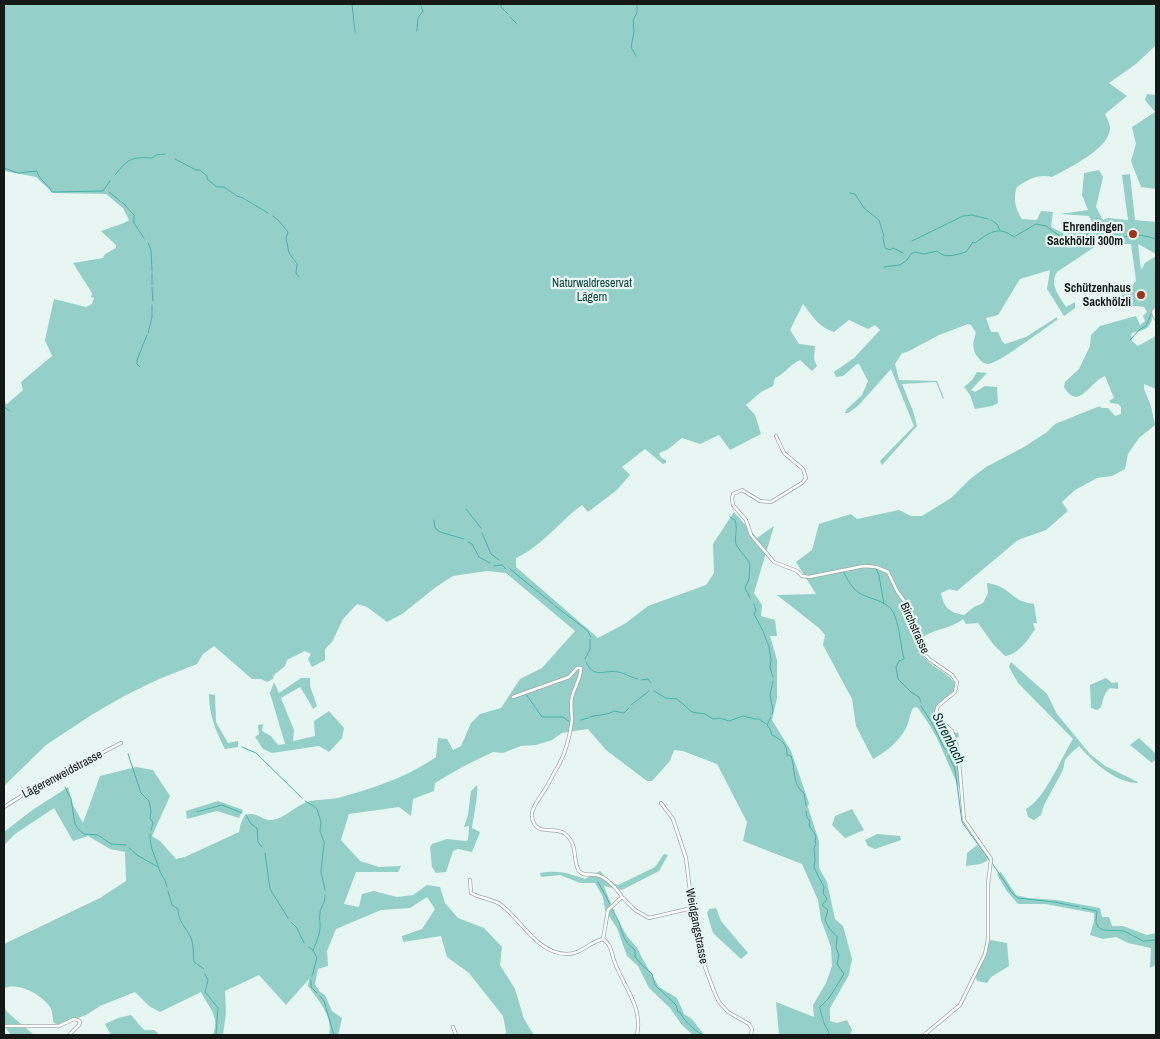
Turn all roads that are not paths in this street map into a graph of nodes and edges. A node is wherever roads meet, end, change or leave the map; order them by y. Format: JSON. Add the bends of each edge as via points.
{"nodes":[{"id":1,"x":1156,"y":308,"type":"edge"},
{"id":2,"x":1156,"y":319,"type":"edge"},
{"id":3,"x":776,"y":436,"type":"dead end"},
{"id":4,"x":513,"y":697,"type":"dead end"},
{"id":5,"x":120,"y":743,"type":"dead end"},
{"id":6,"x":661,"y":803,"type":"dead end"},
{"id":7,"x":4,"y":808,"type":"edge"},
{"id":8,"x":470,"y":880,"type":"dead end"},
{"id":9,"x":622,"y":897,"type":"junction"},
{"id":10,"x":692,"y":908,"type":"junction"},
{"id":11,"x":603,"y":940,"type":"junction"},
{"id":12,"x":4,"y":1026,"type":"edge"},
{"id":13,"x":453,"y":1027,"type":"dead end"},
{"id":14,"x":69,"y":1035,"type":"edge"},
{"id":15,"x":456,"y":1035,"type":"edge"},
{"id":16,"x":637,"y":1035,"type":"edge"},
{"id":17,"x":750,"y":1035,"type":"edge"},
{"id":18,"x":925,"y":1035,"type":"edge"}],
"edges":[{"from":1,"to":2,"type":"street","via":[[1153,312]]},
{"from":3,"to":18,"type":"street","name":"Birchstrasse","via":[[786,455],[805,471],[805,480],[773,501],[762,502],[742,490],[733,494],[732,502],[746,520],[751,535],[774,562],[802,576],[864,566],[886,571],[907,606],[924,654],[956,681],[957,689],[938,706],[936,712],[952,731],[958,750],[964,820],[991,859],[987,946],[958,1008]]},
{"from":4,"to":9,"type":"street","via":[[569,677],[581,668],[572,696],[570,728],[562,758],[533,807],[532,818],[538,828],[558,830],[568,837],[580,872],[600,876]]},
{"from":5,"to":7,"type":"street","name":"Lägerenweidstrasse","via":[[30,790]]},
{"from":6,"to":10,"type":"street","name":"Weidgangstrasse","via":[[673,819],[686,858]]},
{"from":8,"to":11,"type":"street","via":[[471,893],[500,904],[530,936],[555,951],[576,953]]},
{"from":9,"to":10,"type":"street","via":[[634,910],[649,918]]},
{"from":9,"to":11,"type":"street","via":[[608,910]]},
{"from":10,"to":17,"type":"street","name":"Weidgangstrasse","via":[[702,959],[719,1002],[730,1014],[750,1024]]},
{"from":11,"to":16,"type":"street","via":[[610,946],[615,964],[634,1000],[638,1017]]},
{"from":12,"to":14,"type":"street","via":[[59,1026],[78,1020],[79,1024]]},
{"from":13,"to":15,"type":"street"}]}
